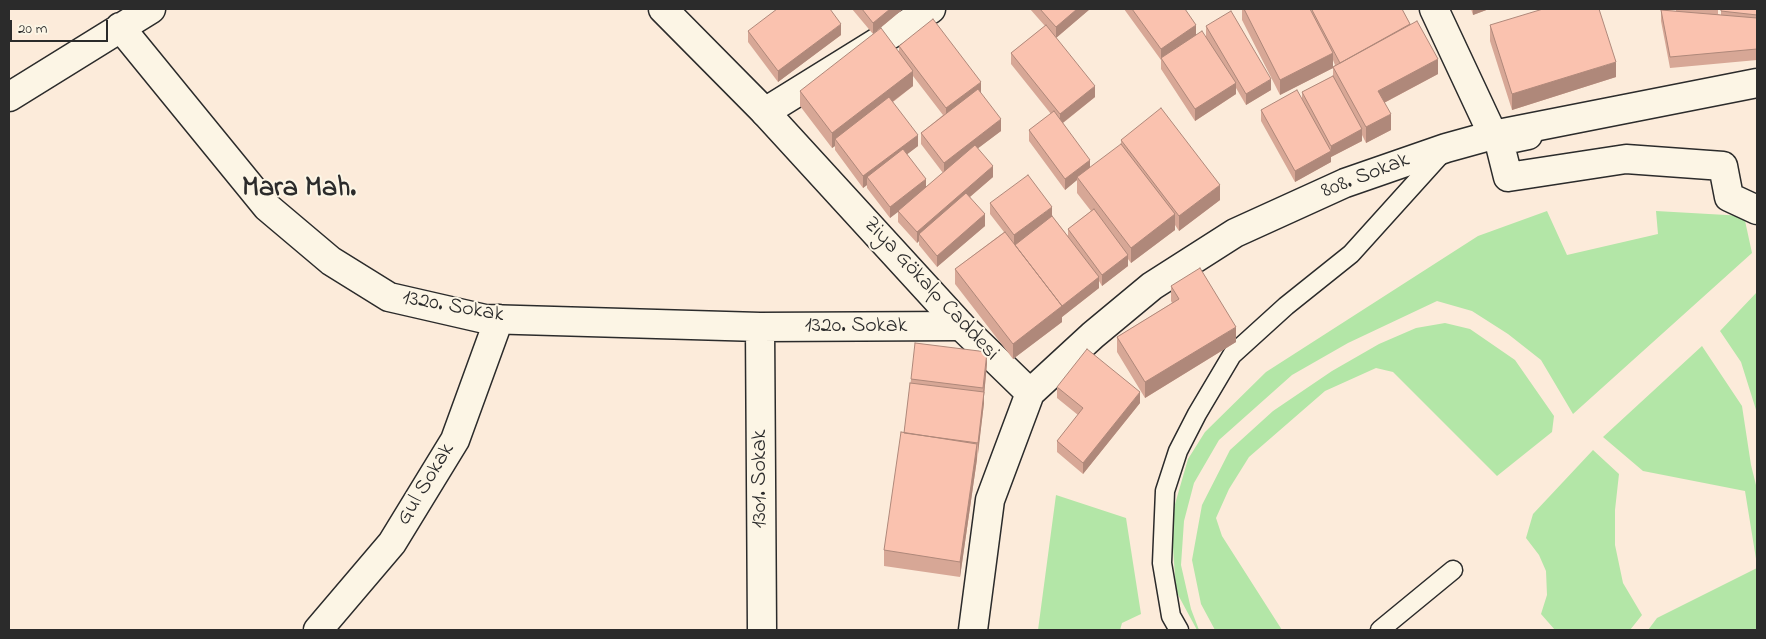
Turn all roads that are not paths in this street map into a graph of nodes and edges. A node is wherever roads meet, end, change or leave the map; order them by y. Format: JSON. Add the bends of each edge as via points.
{"nodes":[{"id":1,"x":150,"y":9,"type":"edge"},
{"id":2,"x":662,"y":9,"type":"edge"},
{"id":3,"x":931,"y":9,"type":"edge"},
{"id":4,"x":1434,"y":9,"type":"edge"},
{"id":5,"x":120,"y":27,"type":"junction"},
{"id":6,"x":1757,"y":83,"type":"edge"},
{"id":7,"x":1757,"y":90,"type":"edge"},
{"id":8,"x":9,"y":97,"type":"edge"},
{"id":9,"x":765,"y":112,"type":"junction"},
{"id":10,"x":1493,"y":135,"type":"junction"},
{"id":11,"x":1446,"y":148,"type":"junction"},
{"id":12,"x":1757,"y":210,"type":"edge"},
{"id":13,"x":499,"y":319,"type":"junction"},
{"id":14,"x":960,"y":326,"type":"junction"},
{"id":15,"x":760,"y":327,"type":"junction"},
{"id":16,"x":1030,"y":393,"type":"junction"},
{"id":17,"x":1453,"y":570,"type":"dead end"},
{"id":18,"x":318,"y":630,"type":"edge"},
{"id":19,"x":762,"y":630,"type":"edge"},
{"id":20,"x":973,"y":630,"type":"edge"},
{"id":21,"x":1179,"y":630,"type":"edge"},
{"id":22,"x":1380,"y":630,"type":"edge"}],
"edges":[{"from":1,"to":5,"type":"street"},
{"from":2,"to":9,"type":"street","name":"Ziya Gökalp Caddesi"},
{"from":3,"to":9,"type":"street"},
{"from":4,"to":10,"type":"street"},
{"from":5,"to":8,"type":"street"},
{"from":5,"to":13,"type":"street","name":"1320. Sokak","via":[[267,206],[331,261],[389,297],[485,319]]},
{"from":6,"to":10,"type":"street","name":"808. Sokak"},
{"from":7,"to":12,"type":"street","via":[[1499,141],[1508,177],[1626,159],[1723,166],[1729,197]]},
{"from":9,"to":14,"type":"street","name":"Ziya Gökalp Caddesi"},
{"from":10,"to":11,"type":"street","name":"808. Sokak"},
{"from":11,"to":16,"type":"street","name":"808. Sokak","via":[[1345,182],[1235,233],[1152,286]]},
{"from":11,"to":21,"type":"lane","via":[[1351,254],[1232,355],[1197,414],[1178,450],[1165,491],[1162,563],[1171,616]]},
{"from":13,"to":15,"type":"street","name":"1320. Sokak"},
{"from":13,"to":18,"type":"street","name":"Gul Sokak","via":[[455,440],[392,543]]},
{"from":14,"to":15,"type":"street","name":"1320. Sokak"},
{"from":14,"to":16,"type":"street","name":"Ziya Gökalp Caddesi"},
{"from":15,"to":19,"type":"street","name":"1301. Sokak"},
{"from":16,"to":20,"type":"street","via":[[990,500]]},
{"from":17,"to":22,"type":"lane"}]}
